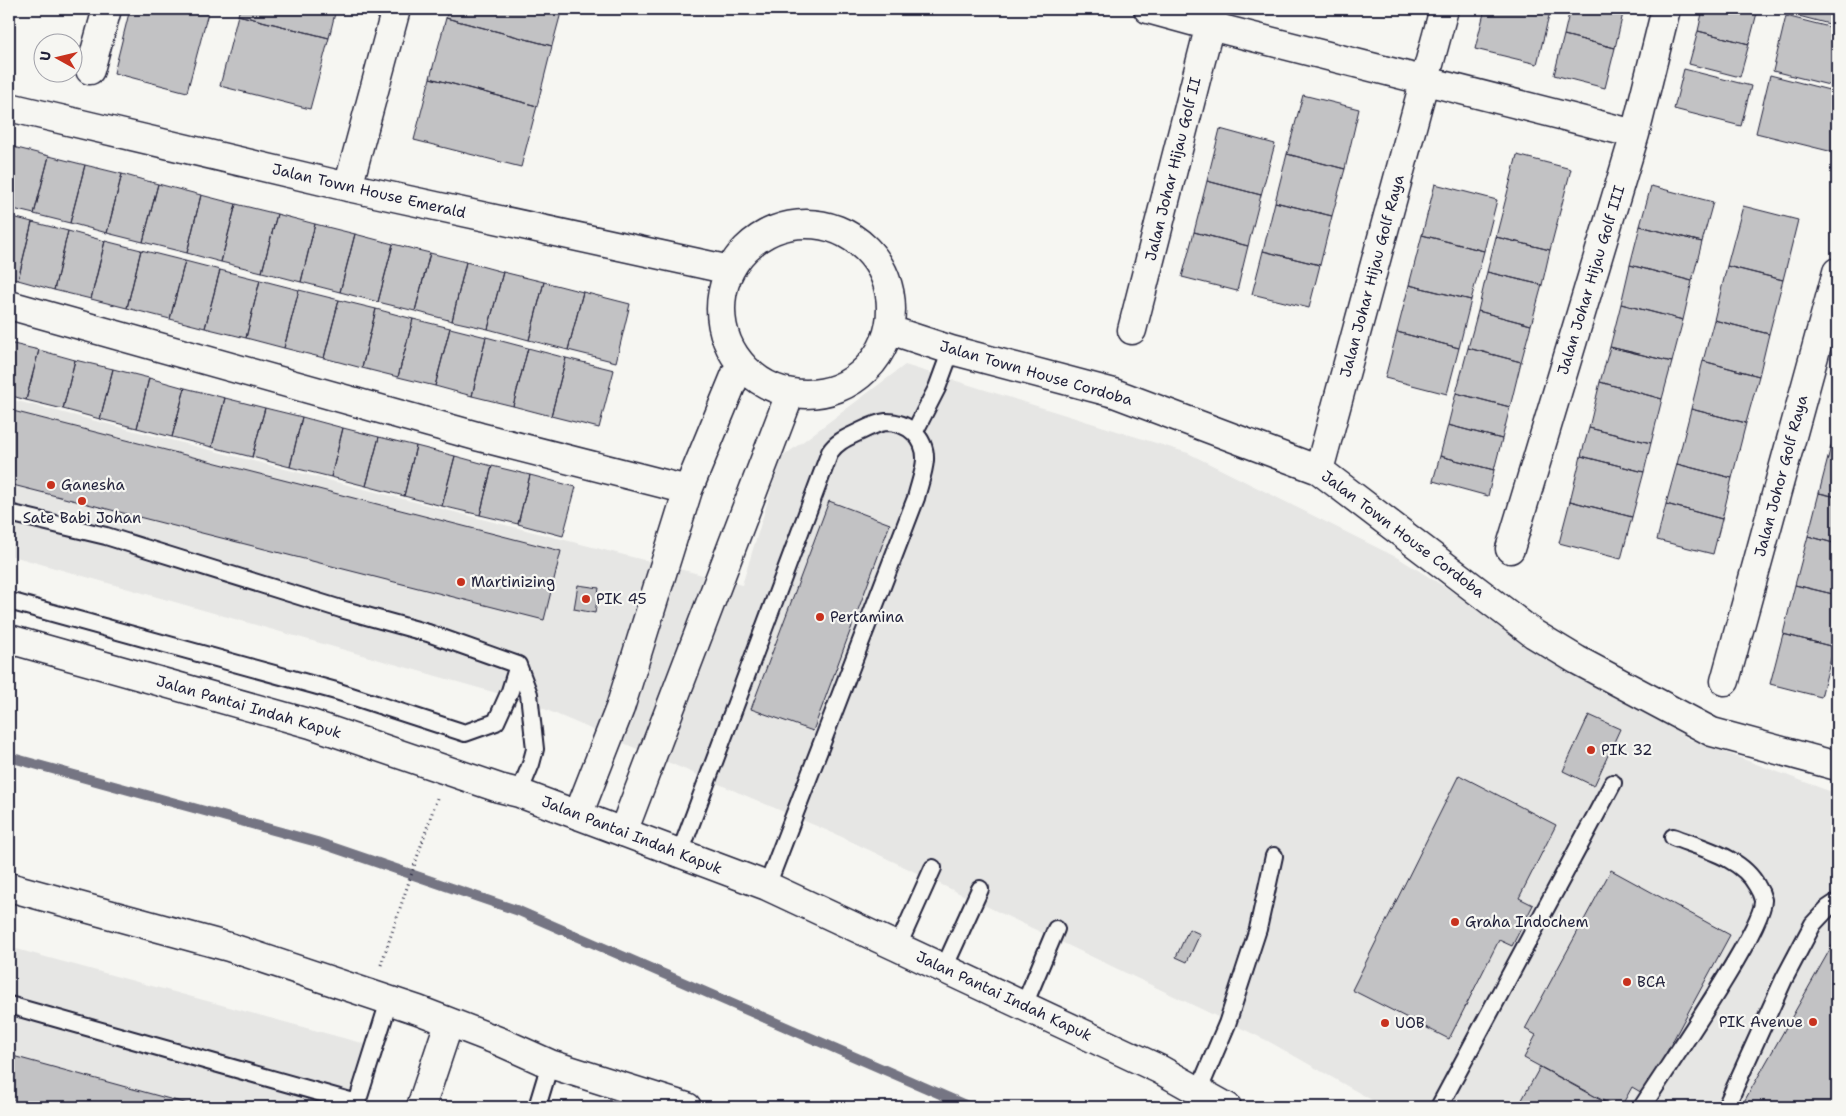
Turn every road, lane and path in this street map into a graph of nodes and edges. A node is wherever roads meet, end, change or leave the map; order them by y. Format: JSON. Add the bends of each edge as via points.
{"nodes":[{"id":1,"x":107,"y":9,"type":"edge"},
{"id":2,"x":396,"y":9,"type":"edge"},
{"id":3,"x":1148,"y":9,"type":"edge"},
{"id":4,"x":1444,"y":9,"type":"edge"},
{"id":5,"x":1666,"y":9,"type":"edge"},
{"id":6,"x":1212,"y":17,"type":"edge"},
{"id":7,"x":90,"y":70,"type":"dead end"},
{"id":8,"x":1425,"y":81,"type":"junction"},
{"id":9,"x":9,"y":107,"type":"edge"},
{"id":10,"x":1635,"y":134,"type":"junction"},
{"id":11,"x":348,"y":187,"type":"junction"},
{"id":12,"x":730,"y":270,"type":"junction"},
{"id":13,"x":1837,"y":272,"type":"edge"},
{"id":14,"x":9,"y":306,"type":"edge"},
{"id":15,"x":890,"y":330,"type":"junction"},
{"id":16,"x":1132,"y":330,"type":"dead end"},
{"id":17,"x":951,"y":350,"type":"junction"},
{"id":18,"x":740,"y":364,"type":"junction"},
{"id":19,"x":790,"y":394,"type":"junction"},
{"id":20,"x":915,"y":431,"type":"junction"},
{"id":21,"x":1319,"y":470,"type":"junction"},
{"id":22,"x":688,"y":490,"type":"junction"},
{"id":23,"x":9,"y":513,"type":"edge"},
{"id":24,"x":1510,"y":549,"type":"dead end"},
{"id":25,"x":9,"y":601,"type":"edge"},
{"id":26,"x":9,"y":639,"type":"edge"},
{"id":27,"x":518,"y":665,"type":"junction"},
{"id":28,"x":1726,"y":681,"type":"dead end"},
{"id":29,"x":1837,"y":766,"type":"edge"},
{"id":30,"x":1612,"y":783,"type":"dead end"},
{"id":31,"x":519,"y":793,"type":"junction"},
{"id":32,"x":434,"y":806,"type":"dead end"},
{"id":33,"x":578,"y":815,"type":"junction"},
{"id":34,"x":623,"y":832,"type":"junction"},
{"id":35,"x":1673,"y":837,"type":"dead end"},
{"id":36,"x":680,"y":853,"type":"junction"},
{"id":37,"x":1274,"y":856,"type":"dead end"},
{"id":38,"x":933,"y":868,"type":"dead end"},
{"id":39,"x":767,"y":886,"type":"junction"},
{"id":40,"x":9,"y":887,"type":"edge"},
{"id":41,"x":980,"y":889,"type":"dead end"},
{"id":42,"x":1837,"y":902,"type":"edge"},
{"id":43,"x":1056,"y":929,"type":"dead end"},
{"id":44,"x":898,"y":946,"type":"junction"},
{"id":45,"x":381,"y":967,"type":"dead end"},
{"id":46,"x":944,"y":968,"type":"junction"},
{"id":47,"x":389,"y":1001,"type":"junction"},
{"id":48,"x":9,"y":1004,"type":"edge"},
{"id":49,"x":1024,"y":1005,"type":"junction"},
{"id":50,"x":449,"y":1023,"type":"junction"},
{"id":51,"x":550,"y":1064,"type":"junction"},
{"id":52,"x":1198,"y":1092,"type":"junction"},
{"id":53,"x":421,"y":1107,"type":"edge"},
{"id":54,"x":537,"y":1107,"type":"edge"},
{"id":55,"x":687,"y":1107,"type":"edge"},
{"id":56,"x":1227,"y":1107,"type":"edge"},
{"id":57,"x":1439,"y":1107,"type":"edge"},
{"id":58,"x":1642,"y":1107,"type":"edge"},
{"id":59,"x":1726,"y":1107,"type":"edge"}],
"edges":[{"from":1,"to":7,"type":"street"},
{"from":2,"to":11,"type":"street"},
{"from":3,"to":6,"type":"street"},
{"from":4,"to":8,"type":"street","name":"Jalan Johar Hijau Golf Raya"},
{"from":5,"to":10,"type":"street","name":"Jalan Johar Hijau Golf III"},
{"from":6,"to":8,"type":"street"},
{"from":6,"to":16,"type":"street","name":"Jalan Johar Hijau Golf II"},
{"from":8,"to":10,"type":"street"},
{"from":8,"to":21,"type":"street","name":"Jalan Johar Hijau Golf Raya"},
{"from":9,"to":11,"type":"street","name":"Jalan Town House Emerald"},
{"from":10,"to":24,"type":"street","name":"Jalan Johar Hijau Golf III"},
{"from":11,"to":12,"type":"street","name":"Jalan Town House Emerald"},
{"from":12,"to":15,"type":"street","via":[[747,247],[769,231],[796,223],[823,224],[849,234],[871,251],[885,275],[892,302]]},
{"from":12,"to":18,"type":"street","via":[[723,288],[722,322],[729,347]]},
{"from":13,"to":28,"type":"street","name":"Jalan Johor Golf Raya"},
{"from":14,"to":22,"type":"street","via":[[480,437]]},
{"from":15,"to":17,"type":"street","name":"Jalan Town House Cordoba"},
{"from":15,"to":19,"type":"street","via":[[880,354],[863,374],[841,388],[816,394]]},
{"from":17,"to":20,"type":"lane"},
{"from":17,"to":21,"type":"street","name":"Jalan Town House Cordoba","via":[[1114,393]]},
{"from":18,"to":19,"type":"street","via":[[763,383]]},
{"from":18,"to":22,"type":"street"},
{"from":19,"to":34,"type":"street"},
{"from":20,"to":36,"type":"lane","via":[[900,424],[876,424],[839,442],[830,452]]},
{"from":20,"to":39,"type":"lane","via":[[924,449],[925,460],[916,498]]},
{"from":21,"to":29,"type":"street","name":"Jalan Town House Cordoba","via":[[1534,634],[1576,660],[1712,732]]},
{"from":22,"to":33,"type":"street","via":[[620,708]]},
{"from":23,"to":27,"type":"lane","via":[[106,536],[428,633]]},
{"from":25,"to":27,"type":"lane","via":[[336,691],[466,733],[496,722]]},
{"from":26,"to":31,"type":"street","name":"Jalan Pantai Indah Kapuk","via":[[311,724]]},
{"from":27,"to":31,"type":"lane","via":[[529,694],[535,749]]},
{"from":30,"to":57,"type":"lane"},
{"from":31,"to":33,"type":"street","name":"Jalan Pantai Indah Kapuk"},
{"from":32,"to":45,"type":"path"},
{"from":33,"to":34,"type":"street","name":"Jalan Pantai Indah Kapuk"},
{"from":34,"to":36,"type":"street","name":"Jalan Pantai Indah Kapuk"},
{"from":35,"to":58,"type":"lane","via":[[1725,858],[1747,872],[1763,900],[1756,922],[1736,960]]},
{"from":36,"to":39,"type":"street","name":"Jalan Pantai Indah Kapuk"},
{"from":37,"to":52,"type":"lane","via":[[1255,937],[1227,1024]]},
{"from":38,"to":44,"type":"lane"},
{"from":39,"to":44,"type":"street","name":"Jalan Pantai Indah Kapuk"},
{"from":40,"to":47,"type":"street","via":[[229,947]]},
{"from":41,"to":46,"type":"lane"},
{"from":42,"to":59,"type":"lane","via":[[1813,924],[1784,979]]},
{"from":43,"to":49,"type":"lane"},
{"from":44,"to":46,"type":"street","name":"Jalan Pantai Indah Kapuk"},
{"from":46,"to":49,"type":"street","name":"Jalan Pantai Indah Kapuk"},
{"from":47,"to":48,"type":"lane","via":[[357,1103]]},
{"from":47,"to":50,"type":"street"},
{"from":49,"to":52,"type":"street","name":"Jalan Pantai Indah Kapuk","via":[[1159,1069]]},
{"from":50,"to":51,"type":"street"},
{"from":50,"to":53,"type":"street"},
{"from":51,"to":54,"type":"lane"},
{"from":51,"to":55,"type":"street"},
{"from":52,"to":56,"type":"street","name":"Jalan Pantai Indah Kapuk"}]}
